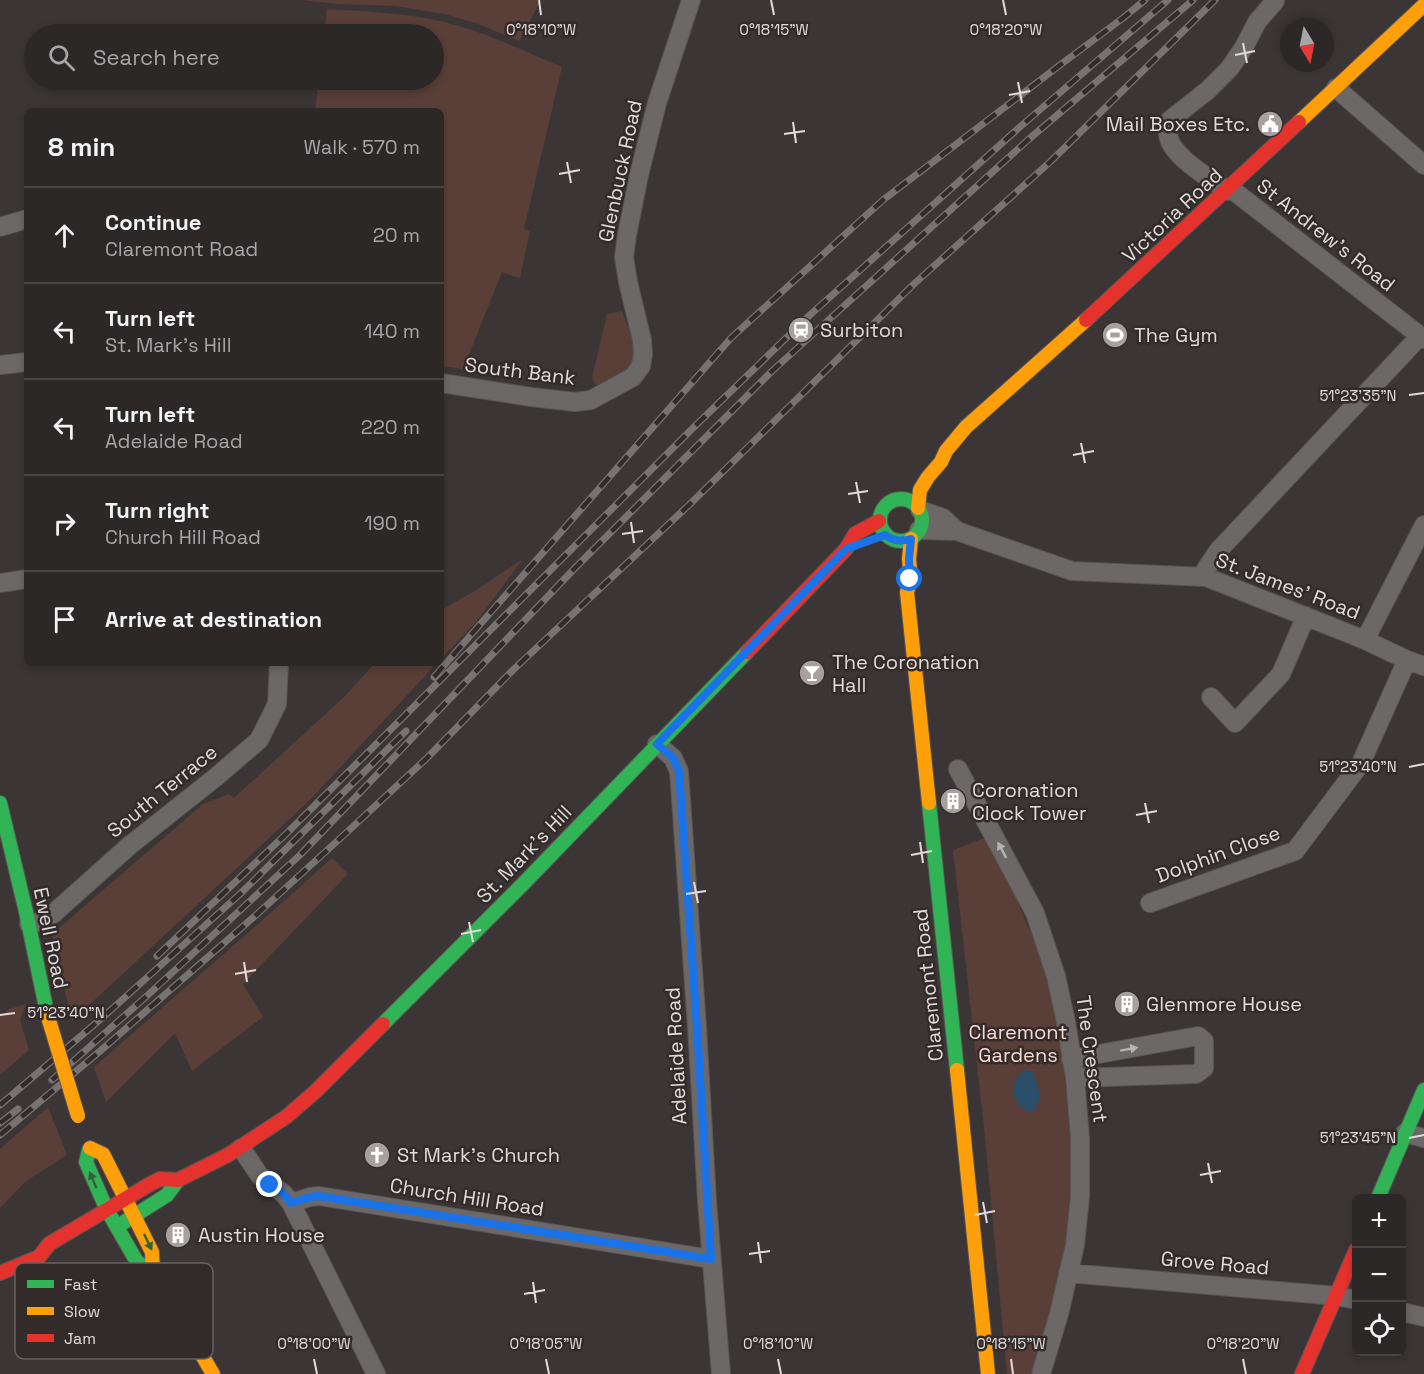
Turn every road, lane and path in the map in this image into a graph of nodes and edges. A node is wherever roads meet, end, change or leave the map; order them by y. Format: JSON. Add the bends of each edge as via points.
{"nodes":[{"id":1,"x":692,"y":0,"type":"edge"},
{"id":2,"x":1275,"y":1,"type":"edge"},
{"id":3,"x":1424,"y":5,"type":"edge"},
{"id":4,"x":1336,"y":88,"type":"junction"},
{"id":5,"x":1424,"y":165,"type":"edge"},
{"id":6,"x":1228,"y":190,"type":"junction"},
{"id":7,"x":24,"y":220,"type":"edge"},
{"id":8,"x":0,"y":227,"type":"edge"},
{"id":9,"x":1422,"y":338,"type":"edge"},
{"id":10,"x":643,"y":354,"type":"joint"},
{"id":11,"x":24,"y":362,"type":"edge"},
{"id":12,"x":0,"y":365,"type":"edge"},
{"id":13,"x":444,"y":384,"type":"edge"},
{"id":14,"x":946,"y":451,"type":"junction"},
{"id":15,"x":898,"y":499,"type":"junction"},
{"id":16,"x":919,"y":509,"type":"junction"},
{"id":17,"x":879,"y":521,"type":"junction"},
{"id":18,"x":1424,"y":525,"type":"edge"},
{"id":19,"x":957,"y":531,"type":"junction"},
{"id":20,"x":915,"y":535,"type":"junction"},
{"id":21,"x":888,"y":537,"type":"junction"},
{"id":22,"x":846,"y":549,"type":"junction"},
{"id":23,"x":1206,"y":577,"type":"junction"},
{"id":24,"x":24,"y":579,"type":"edge"},
{"id":25,"x":0,"y":583,"type":"edge"},
{"id":26,"x":907,"y":592,"type":"junction"},
{"id":27,"x":1306,"y":616,"type":"junction"},
{"id":28,"x":1365,"y":640,"type":"junction"},
{"id":29,"x":1415,"y":663,"type":"edge"},
{"id":30,"x":279,"y":666,"type":"edge"},
{"id":31,"x":1211,"y":697,"type":"dead end"},
{"id":32,"x":657,"y":744,"type":"junction"},
{"id":33,"x":958,"y":769,"type":"dead end"},
{"id":34,"x":0,"y":803,"type":"edge"},
{"id":35,"x":1150,"y":903,"type":"dead end"},
{"id":36,"x":29,"y":924,"type":"junction"},
{"id":37,"x":1071,"y":1059,"type":"junction"},
{"id":38,"x":1075,"y":1078,"type":"junction"},
{"id":39,"x":1424,"y":1090,"type":"edge"},
{"id":40,"x":84,"y":1133,"type":"junction"},
{"id":41,"x":1405,"y":1133,"type":"junction"},
{"id":42,"x":1424,"y":1138,"type":"edge"},
{"id":43,"x":241,"y":1148,"type":"junction"},
{"id":44,"x":178,"y":1180,"type":"junction"},
{"id":45,"x":1380,"y":1194,"type":"edge"},
{"id":46,"x":126,"y":1199,"type":"junction"},
{"id":47,"x":291,"y":1203,"type":"junction"},
{"id":48,"x":106,"y":1210,"type":"junction"},
{"id":49,"x":134,"y":1216,"type":"junction"},
{"id":50,"x":111,"y":1229,"type":"junction"},
{"id":51,"x":39,"y":1257,"type":"junction"},
{"id":52,"x":56,"y":1259,"type":"dead end"},
{"id":53,"x":711,"y":1259,"type":"junction"},
{"id":54,"x":1352,"y":1260,"type":"edge"},
{"id":55,"x":24,"y":1263,"type":"edge"},
{"id":56,"x":139,"y":1263,"type":"edge"},
{"id":57,"x":153,"y":1263,"type":"edge"},
{"id":58,"x":15,"y":1267,"type":"edge"},
{"id":59,"x":0,"y":1273,"type":"edge"},
{"id":60,"x":1068,"y":1273,"type":"junction"},
{"id":61,"x":1337,"y":1296,"type":"junction"},
{"id":62,"x":1352,"y":1299,"type":"edge"},
{"id":63,"x":1406,"y":1313,"type":"edge"},
{"id":64,"x":1424,"y":1317,"type":"edge"},
{"id":65,"x":204,"y":1359,"type":"edge"},
{"id":66,"x":213,"y":1374,"type":"edge"},
{"id":67,"x":376,"y":1374,"type":"edge"},
{"id":68,"x":721,"y":1374,"type":"edge"},
{"id":69,"x":988,"y":1374,"type":"edge"},
{"id":70,"x":1041,"y":1374,"type":"edge"},
{"id":71,"x":1302,"y":1374,"type":"edge"}],
"edges":[{"from":1,"to":10,"type":"street","name":"Glenbuck Road","via":[[657,103],[627,235],[624,257]]},
{"from":2,"to":6,"type":"street","name":"St Andrew's Road","via":[[1257,22],[1230,68],[1170,120],[1168,135],[1181,158]]},
{"from":3,"to":4,"type":"main road","name":"Victoria Road"},
{"from":4,"to":5,"type":"street"},
{"from":4,"to":6,"type":"main road","name":"Victoria Road"},
{"from":6,"to":9,"type":"street","name":"St Andrew's Road"},
{"from":6,"to":14,"type":"main road","name":"Victoria Road","via":[[966,427]]},
{"from":7,"to":8,"type":"street"},
{"from":9,"to":23,"type":"street","via":[[1218,551],[1206,568]]},
{"from":10,"to":13,"type":"street","name":"South Bank","via":[[633,377],[591,400],[575,402]]},
{"from":11,"to":12,"type":"street"},
{"from":14,"to":15,"type":"main road","name":"Victoria Road","via":[[910,479]]},
{"from":14,"to":16,"type":"main road","name":"Victoria Road","via":[[920,490]]},
{"from":15,"to":16,"type":"main road"},
{"from":15,"to":17,"type":"main road","via":[[885,505]]},
{"from":16,"to":19,"type":"street","name":"St. James' Road","via":[[943,518]]},
{"from":16,"to":20,"type":"main road","via":[[921,526]]},
{"from":17,"to":21,"type":"main road"},
{"from":17,"to":22,"type":"main road","name":"St. Mark's Hill","via":[[850,537]]},
{"from":18,"to":28,"type":"street"},
{"from":19,"to":20,"type":"street","name":"St. James' Road"},
{"from":19,"to":23,"type":"street","name":"St. James' Road","via":[[1072,571]]},
{"from":20,"to":21,"type":"main road","via":[[903,541]]},
{"from":20,"to":26,"type":"main road","name":"Claremont Road"},
{"from":21,"to":22,"type":"main road","name":"St. Mark's Hill"},
{"from":21,"to":26,"type":"main road","name":"Claremont Road","via":[[897,552]]},
{"from":22,"to":32,"type":"main road","name":"St. Mark's Hill"},
{"from":23,"to":27,"type":"street","name":"St. James' Road"},
{"from":24,"to":25,"type":"street"},
{"from":26,"to":69,"type":"main road","name":"Claremont Road"},
{"from":27,"to":28,"type":"street","name":"St. James' Road"},
{"from":27,"to":31,"type":"street","via":[[1281,674],[1235,723]]},
{"from":28,"to":29,"type":"street","name":"St. James' Road"},
{"from":29,"to":35,"type":"street","name":"Dolphin Close","via":[[1361,763],[1295,851]]},
{"from":30,"to":36,"type":"street","name":"South Terrace","via":[[277,704],[259,740],[54,913]]},
{"from":32,"to":43,"type":"main road","name":"St. Mark's Hill","via":[[316,1091]]},
{"from":32,"to":53,"type":"street","name":"Adelaide Road","via":[[673,758],[679,771]]},
{"from":37,"to":33,"type":"street","name":"The Crescent","one_way":true,"via":[[1056,976],[1035,913]]},
{"from":34,"to":36,"type":"main road","name":"Ewell Road"},
{"from":36,"to":40,"type":"main road","name":"Ewell Road","bridge":true,"via":[[48,1017]]},
{"from":37,"to":38,"type":"street","name":"The Crescent"},
{"from":37,"to":38,"type":"street","one_way":true,"via":[[1198,1036],[1204,1041],[1204,1068],[1196,1074]]},
{"from":38,"to":60,"type":"street","name":"The Crescent","via":[[1080,1197]]},
{"from":39,"to":41,"type":"main road"},
{"from":40,"to":46,"type":"main road","name":"Ewell Road","via":[[103,1154]]},
{"from":48,"to":40,"type":"main road","name":"Ewell Road","one_way":true,"via":[[86,1162]]},
{"from":41,"to":42,"type":"street"},
{"from":41,"to":45,"type":"main road"},
{"from":43,"to":44,"type":"main road","name":"St. Mark's Hill"},
{"from":43,"to":47,"type":"street","via":[[260,1176]]},
{"from":44,"to":46,"type":"main road","name":"St. Mark's Hill","via":[[160,1179]]},
{"from":44,"to":49,"type":"main road","name":"St. Mark's Hill","via":[[167,1196]]},
{"from":46,"to":48,"type":"main road","name":"St. Mark's Hill"},
{"from":46,"to":49,"type":"main road","name":"Ewell Road"},
{"from":47,"to":53,"type":"street","name":"Church Hill Road","via":[[319,1196]]},
{"from":47,"to":67,"type":"street"},
{"from":48,"to":50,"type":"main road","name":"Ewell Road"},
{"from":48,"to":51,"type":"main road","name":"St. Mark's Hill","via":[[49,1244]]},
{"from":49,"to":50,"type":"main road","name":"St. Mark's Hill"},
{"from":49,"to":57,"type":"main road","name":"Ewell Road","one_way":true,"via":[[153,1252]]},
{"from":50,"to":56,"type":"main road","name":"Ewell Road"},
{"from":51,"to":52,"type":"main road"},
{"from":51,"to":55,"type":"main road"},
{"from":53,"to":68,"type":"street","name":"Adelaide Road"},
{"from":54,"to":61,"type":"main road"},
{"from":58,"to":59,"type":"main road"},
{"from":60,"to":61,"type":"street","name":"Grove Road"},
{"from":60,"to":70,"type":"street","name":"The Crescent"},
{"from":61,"to":62,"type":"street","name":"Grove Road"},
{"from":61,"to":71,"type":"main road"},
{"from":63,"to":64,"type":"street"},
{"from":65,"to":66,"type":"main road"}]}
